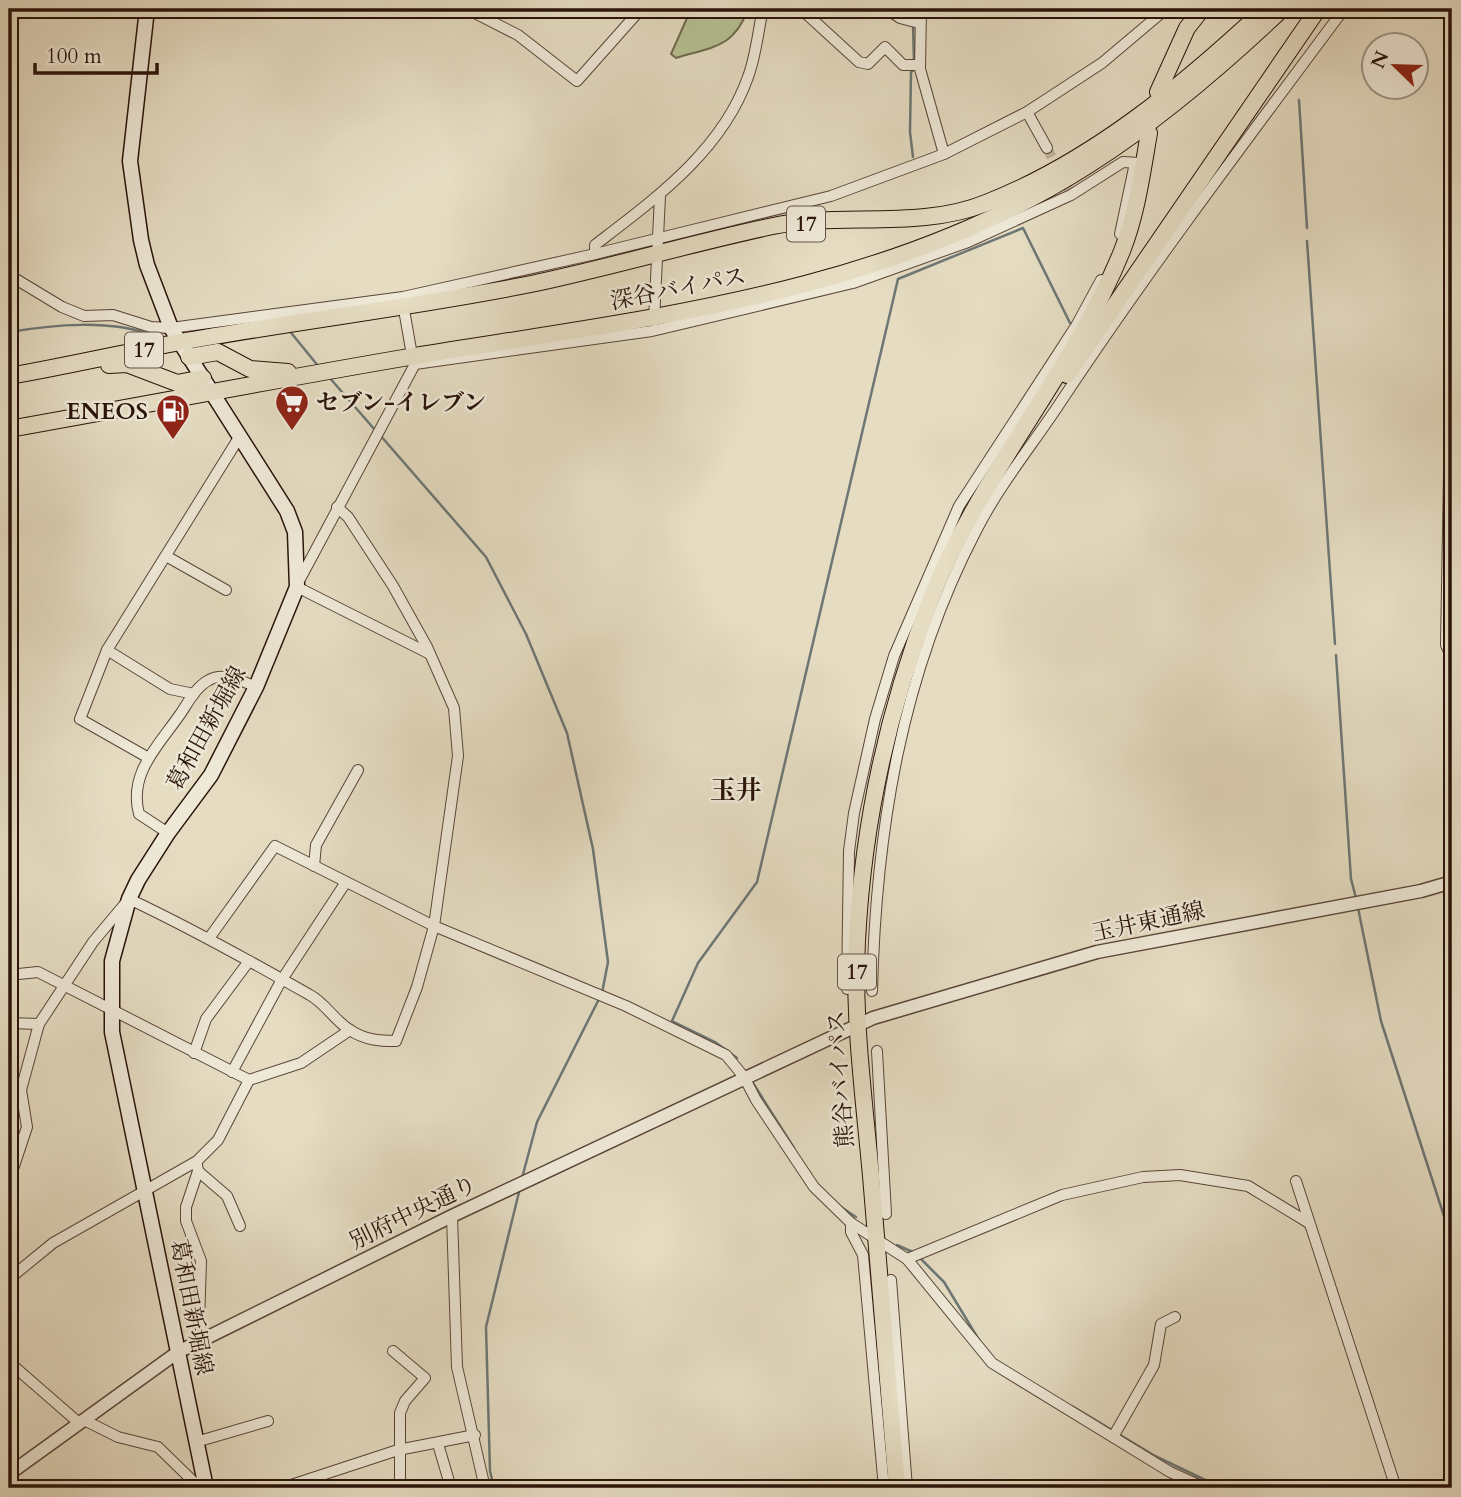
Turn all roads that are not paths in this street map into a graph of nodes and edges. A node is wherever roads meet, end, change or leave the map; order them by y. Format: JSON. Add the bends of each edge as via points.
{"nodes":[{"id":1,"x":146,"y":9,"type":"edge"},
{"id":2,"x":467,"y":9,"type":"edge"},
{"id":3,"x":641,"y":9,"type":"edge"},
{"id":4,"x":763,"y":9,"type":"edge"},
{"id":5,"x":801,"y":9,"type":"edge"},
{"id":6,"x":887,"y":9,"type":"edge"},
{"id":7,"x":920,"y":9,"type":"edge"},
{"id":8,"x":1166,"y":9,"type":"edge"},
{"id":9,"x":1202,"y":9,"type":"edge"},
{"id":10,"x":1265,"y":9,"type":"edge"},
{"id":11,"x":1283,"y":9,"type":"edge"},
{"id":12,"x":1318,"y":9,"type":"edge"},
{"id":13,"x":1343,"y":9,"type":"edge"},
{"id":14,"x":915,"y":22,"type":"junction"},
{"id":15,"x":1452,"y":32,"type":"edge"},
{"id":16,"x":920,"y":65,"type":"junction"},
{"id":17,"x":1452,"y":65,"type":"edge"},
{"id":18,"x":1158,"y":92,"type":"dead end"},
{"id":19,"x":1027,"y":112,"type":"junction"},
{"id":20,"x":1149,"y":133,"type":"dead end"},
{"id":21,"x":1046,"y":148,"type":"tunnel mouth"},
{"id":22,"x":944,"y":154,"type":"junction"},
{"id":23,"x":1139,"y":163,"type":"junction"},
{"id":24,"x":660,"y":196,"type":"junction"},
{"id":25,"x":657,"y":247,"type":"junction"},
{"id":26,"x":595,"y":254,"type":"junction"},
{"id":27,"x":1109,"y":272,"type":"junction"},
{"id":28,"x":9,"y":275,"type":"edge"},
{"id":29,"x":1127,"y":295,"type":"junction"},
{"id":30,"x":403,"y":302,"type":"junction"},
{"id":31,"x":1452,"y":303,"type":"edge"},
{"id":32,"x":653,"y":324,"type":"junction"},
{"id":33,"x":171,"y":328,"type":"junction"},
{"id":34,"x":184,"y":349,"type":"junction"},
{"id":35,"x":94,"y":361,"type":"junction"},
{"id":36,"x":413,"y":361,"type":"junction"},
{"id":37,"x":321,"y":374,"type":"junction"},
{"id":38,"x":9,"y":376,"type":"edge"},
{"id":39,"x":203,"y":378,"type":"junction"},
{"id":40,"x":1450,"y":384,"type":"edge"},
{"id":41,"x":213,"y":394,"type":"junction"},
{"id":42,"x":9,"y":429,"type":"edge"},
{"id":43,"x":240,"y":436,"type":"junction"},
{"id":44,"x":993,"y":480,"type":"junction"},
{"id":45,"x":337,"y":507,"type":"junction"},
{"id":46,"x":166,"y":556,"type":"junction"},
{"id":47,"x":298,"y":584,"type":"junction"},
{"id":48,"x":226,"y":590,"type":"dead end"},
{"id":49,"x":107,"y":650,"type":"junction"},
{"id":50,"x":430,"y":654,"type":"junction"},
{"id":51,"x":1452,"y":658,"type":"edge"},
{"id":52,"x":907,"y":663,"type":"junction"},
{"id":53,"x":256,"y":687,"type":"junction"},
{"id":54,"x":194,"y":694,"type":"junction"},
{"id":55,"x":147,"y":757,"type":"junction"},
{"id":56,"x":358,"y":770,"type":"dead end"},
{"id":57,"x":869,"y":821,"type":"junction"},
{"id":58,"x":168,"y":833,"type":"junction"},
{"id":59,"x":314,"y":866,"type":"junction"},
{"id":60,"x":346,"y":882,"type":"junction"},
{"id":61,"x":1452,"y":882,"type":"edge"},
{"id":62,"x":129,"y":899,"type":"junction"},
{"id":63,"x":434,"y":926,"type":"junction"},
{"id":64,"x":210,"y":937,"type":"junction"},
{"id":65,"x":249,"y":961,"type":"junction"},
{"id":66,"x":9,"y":975,"type":"edge"},
{"id":67,"x":281,"y":981,"type":"junction"},
{"id":68,"x":63,"y":986,"type":"junction"},
{"id":69,"x":847,"y":989,"type":"dead end"},
{"id":70,"x":872,"y":992,"type":"dead end"},
{"id":71,"x":110,"y":1010,"type":"junction"},
{"id":72,"x":9,"y":1023,"type":"edge"},
{"id":73,"x":39,"y":1024,"type":"junction"},
{"id":74,"x":857,"y":1024,"type":"junction"},
{"id":75,"x":350,"y":1030,"type":"junction"},
{"id":76,"x":877,"y":1051,"type":"dead end"},
{"id":77,"x":194,"y":1053,"type":"junction"},
{"id":78,"x":232,"y":1072,"type":"junction"},
{"id":79,"x":744,"y":1077,"type":"junction"},
{"id":80,"x":249,"y":1080,"type":"junction"},
{"id":81,"x":198,"y":1166,"type":"junction"},
{"id":82,"x":871,"y":1167,"type":"junction"},
{"id":83,"x":9,"y":1181,"type":"edge"},
{"id":84,"x":1296,"y":1181,"type":"dead end"},
{"id":85,"x":146,"y":1190,"type":"junction"},
{"id":86,"x":886,"y":1214,"type":"dead end"},
{"id":87,"x":452,"y":1216,"type":"junction"},
{"id":88,"x":851,"y":1223,"type":"junction"},
{"id":89,"x":1309,"y":1223,"type":"junction"},
{"id":90,"x":240,"y":1226,"type":"dead end"},
{"id":91,"x":876,"y":1242,"type":"junction"},
{"id":92,"x":907,"y":1259,"type":"junction"},
{"id":93,"x":9,"y":1279,"type":"edge"},
{"id":94,"x":891,"y":1280,"type":"dead end"},
{"id":95,"x":1175,"y":1317,"type":"dead end"},
{"id":96,"x":204,"y":1339,"type":"junction"},
{"id":97,"x":393,"y":1351,"type":"dead end"},
{"id":98,"x":891,"y":1351,"type":"junction"},
{"id":99,"x":178,"y":1352,"type":"junction"},
{"id":100,"x":9,"y":1362,"type":"edge"},
{"id":101,"x":81,"y":1421,"type":"junction"},
{"id":102,"x":268,"y":1421,"type":"dead end"},
{"id":103,"x":475,"y":1435,"type":"junction"},
{"id":104,"x":1113,"y":1437,"type":"junction"},
{"id":105,"x":196,"y":1442,"type":"junction"},
{"id":106,"x":438,"y":1444,"type":"junction"},
{"id":107,"x":398,"y":1450,"type":"junction"},
{"id":108,"x":9,"y":1474,"type":"edge"},
{"id":109,"x":200,"y":1488,"type":"edge"},
{"id":110,"x":206,"y":1488,"type":"edge"},
{"id":111,"x":282,"y":1488,"type":"edge"},
{"id":112,"x":400,"y":1488,"type":"edge"},
{"id":113,"x":451,"y":1488,"type":"edge"},
{"id":114,"x":485,"y":1488,"type":"edge"},
{"id":115,"x":884,"y":1488,"type":"edge"},
{"id":116,"x":897,"y":1488,"type":"edge"},
{"id":117,"x":907,"y":1488,"type":"edge"},
{"id":118,"x":1205,"y":1488,"type":"edge"},
{"id":119,"x":1396,"y":1488,"type":"edge"}],
"edges":[{"from":1,"to":33,"type":"main road","name":"葛和田新堀線","via":[[130,161],[141,240]]},
{"from":2,"to":3,"type":"street","via":[[518,35],[577,81]]},
{"from":4,"to":24,"type":"street","via":[[749,75],[731,115],[698,158]]},
{"from":5,"to":16,"type":"street","via":[[859,62],[868,64],[885,47],[903,65]]},
{"from":6,"to":14,"type":"street"},
{"from":7,"to":14,"type":"street"},
{"from":8,"to":19,"type":"street","via":[[1102,63]]},
{"from":9,"to":18,"type":"highway","via":[[1186,27]]},
{"from":10,"to":25,"type":"highway","name":"深谷バイパス","number":"17","via":[[1164,99],[1084,153],[1027,186],[981,205],[891,220],[777,226]]},
{"from":11,"to":32,"type":"highway","name":"深谷バイパス","via":[[1177,103],[1089,165],[1020,203],[936,242],[858,270]]},
{"from":12,"to":29,"type":"highway","number":"17"},
{"from":13,"to":29,"type":"street"},
{"from":14,"to":16,"type":"street"},
{"from":15,"to":17,"type":"street"},
{"from":16,"to":22,"type":"street"},
{"from":19,"to":21,"type":"street"},
{"from":19,"to":22,"type":"street"},
{"from":20,"to":23,"type":"highway","number":"17"},
{"from":22,"to":25,"type":"street","via":[[831,195]]},
{"from":23,"to":27,"type":"highway","number":"17","via":[[1135,211]]},
{"from":23,"to":32,"type":"street","via":[[1123,162],[968,242],[853,282]]},
{"from":24,"to":25,"type":"street"},
{"from":24,"to":26,"type":"street","via":[[595,245]]},
{"from":25,"to":26,"type":"street"},
{"from":25,"to":30,"type":"highway","name":"深谷バイパス","number":"17"},
{"from":25,"to":32,"type":"street"},
{"from":26,"to":30,"type":"street"},
{"from":27,"to":44,"type":"highway","number":"17","via":[[1096,307]]},
{"from":27,"to":52,"type":"street","via":[[959,506]]},
{"from":28,"to":33,"type":"street","via":[[84,316],[113,315]]},
{"from":29,"to":44,"type":"highway","number":"17"},
{"from":29,"to":52,"type":"street","via":[[976,530],[941,608]]},
{"from":30,"to":33,"type":"street"},
{"from":30,"to":34,"type":"highway","name":"深谷バイパス","number":"17"},
{"from":30,"to":36,"type":"street"},
{"from":31,"to":40,"type":"street"},
{"from":32,"to":36,"type":"highway","name":"深谷バイパス"},
{"from":33,"to":34,"type":"main road","name":"葛和田新堀線"},
{"from":34,"to":35,"type":"highway","name":"深谷バイパス","number":"17"},
{"from":34,"to":37,"type":"highway","via":[[218,352],[250,369]]},
{"from":34,"to":39,"type":"main road","name":"葛和田新堀線"},
{"from":35,"to":38,"type":"highway","name":"深谷バイパス","number":"17"},
{"from":35,"to":39,"type":"highway","via":[[102,366],[127,364],[177,383]]},
{"from":36,"to":37,"type":"highway","name":"深谷バイパス"},
{"from":36,"to":45,"type":"street"},
{"from":37,"to":41,"type":"highway","name":"深谷バイパス"},
{"from":39,"to":41,"type":"main road","name":"葛和田新堀線"},
{"from":40,"to":51,"type":"street","via":[[1446,645]]},
{"from":41,"to":42,"type":"highway","name":"深谷バイパス"},
{"from":41,"to":43,"type":"main road","name":"葛和田新堀線"},
{"from":43,"to":46,"type":"street"},
{"from":43,"to":47,"type":"main road","name":"葛和田新堀線","via":[[295,531]]},
{"from":44,"to":52,"type":"highway","name":"熊谷バイパス","number":"17","via":[[959,535]]},
{"from":45,"to":47,"type":"street"},
{"from":45,"to":50,"type":"street","via":[[375,557]]},
{"from":46,"to":48,"type":"street"},
{"from":46,"to":49,"type":"street"},
{"from":47,"to":50,"type":"street"},
{"from":47,"to":53,"type":"main road","name":"葛和田新堀線"},
{"from":49,"to":54,"type":"street","via":[[170,689]]},
{"from":49,"to":55,"type":"street","via":[[80,719]]},
{"from":50,"to":63,"type":"street","via":[[454,708],[458,756]]},
{"from":52,"to":57,"type":"highway","name":"熊谷バイパス","number":"17","via":[[881,756]]},
{"from":53,"to":54,"type":"street","via":[[225,677],[210,679]]},
{"from":53,"to":58,"type":"main road","name":"葛和田新堀線","via":[[211,775]]},
{"from":54,"to":55,"type":"street"},
{"from":55,"to":58,"type":"street","via":[[135,797],[139,814]]},
{"from":56,"to":59,"type":"street","via":[[316,845]]},
{"from":57,"to":69,"type":"street","via":[[849,851]]},
{"from":57,"to":70,"type":"street"},
{"from":57,"to":74,"type":"highway","name":"熊谷バイパス","number":"17","via":[[857,941]]},
{"from":58,"to":62,"type":"main road","name":"葛和田新堀線"},
{"from":59,"to":60,"type":"street"},
{"from":59,"to":64,"type":"street","via":[[275,845]]},
{"from":60,"to":63,"type":"street"},
{"from":60,"to":67,"type":"street"},
{"from":61,"to":74,"type":"street","name":"玉井東通線","via":[[1097,952]]},
{"from":62,"to":64,"type":"street"},
{"from":62,"to":68,"type":"street"},
{"from":62,"to":71,"type":"main road","name":"葛和田新堀線","via":[[112,961]]},
{"from":63,"to":75,"type":"street","via":[[396,1041],[374,1041]]},
{"from":63,"to":79,"type":"street","via":[[726,1055]]},
{"from":64,"to":65,"type":"street"},
{"from":65,"to":67,"type":"street"},
{"from":65,"to":77,"type":"street","via":[[206,1019]]},
{"from":66,"to":68,"type":"street","via":[[38,972]]},
{"from":67,"to":75,"type":"street","via":[[312,995]]},
{"from":67,"to":78,"type":"street"},
{"from":68,"to":71,"type":"street"},
{"from":68,"to":73,"type":"street"},
{"from":71,"to":77,"type":"street"},
{"from":71,"to":85,"type":"main road","name":"葛和田新堀線"},
{"from":72,"to":73,"type":"street"},
{"from":73,"to":83,"type":"street","via":[[21,1090],[27,1127]]},
{"from":74,"to":79,"type":"street","name":"別府中央通り"},
{"from":74,"to":82,"type":"highway","name":"熊谷バイパス","number":"17"},
{"from":75,"to":80,"type":"street","via":[[301,1063]]},
{"from":76,"to":82,"type":"street"},
{"from":77,"to":78,"type":"street"},
{"from":78,"to":80,"type":"street"},
{"from":79,"to":87,"type":"street","name":"別府中央通り"},
{"from":79,"to":88,"type":"street","via":[[807,1178]]},
{"from":80,"to":81,"type":"street","via":[[218,1140]]},
{"from":81,"to":85,"type":"street"},
{"from":81,"to":90,"type":"street","via":[[227,1196]]},
{"from":81,"to":96,"type":"street","via":[[186,1221],[201,1261],[199,1322]]},
{"from":82,"to":86,"type":"street"},
{"from":82,"to":91,"type":"highway","name":"熊谷バイパス","number":"17"},
{"from":84,"to":89,"type":"street"},
{"from":85,"to":93,"type":"street","via":[[53,1243]]},
{"from":85,"to":99,"type":"main road","name":"葛和田新堀線"},
{"from":87,"to":96,"type":"street","name":"別府中央通り"},
{"from":87,"to":103,"type":"street","via":[[457,1367]]},
{"from":88,"to":91,"type":"street"},
{"from":88,"to":115,"type":"street","via":[[863,1255]]},
{"from":89,"to":92,"type":"street","via":[[1248,1186],[1180,1175],[1143,1177],[1062,1195]]},
{"from":89,"to":119,"type":"street"},
{"from":91,"to":92,"type":"street"},
{"from":91,"to":98,"type":"highway","name":"熊谷バイパス","number":"17"},
{"from":92,"to":104,"type":"street","via":[[992,1363]]},
{"from":94,"to":98,"type":"street"},
{"from":95,"to":104,"type":"street","via":[[1161,1324],[1154,1365]]},
{"from":96,"to":99,"type":"street","name":"別府中央通り"},
{"from":97,"to":107,"type":"street","via":[[425,1378],[400,1413]]},
{"from":98,"to":116,"type":"highway","name":"熊谷バイパス","number":"17"},
{"from":98,"to":117,"type":"street"},
{"from":99,"to":101,"type":"street","name":"別府中央通り"},
{"from":99,"to":105,"type":"main road","name":"葛和田新堀線"},
{"from":100,"to":101,"type":"street"},
{"from":101,"to":108,"type":"street","name":"別府中央通り"},
{"from":101,"to":109,"type":"street","via":[[158,1447]]},
{"from":102,"to":105,"type":"street"},
{"from":103,"to":106,"type":"street"},
{"from":103,"to":114,"type":"street"},
{"from":104,"to":118,"type":"street"},
{"from":105,"to":110,"type":"main road","name":"葛和田新堀線"},
{"from":106,"to":107,"type":"street"},
{"from":106,"to":113,"type":"street"},
{"from":107,"to":111,"type":"street"},
{"from":107,"to":112,"type":"street"}]}
